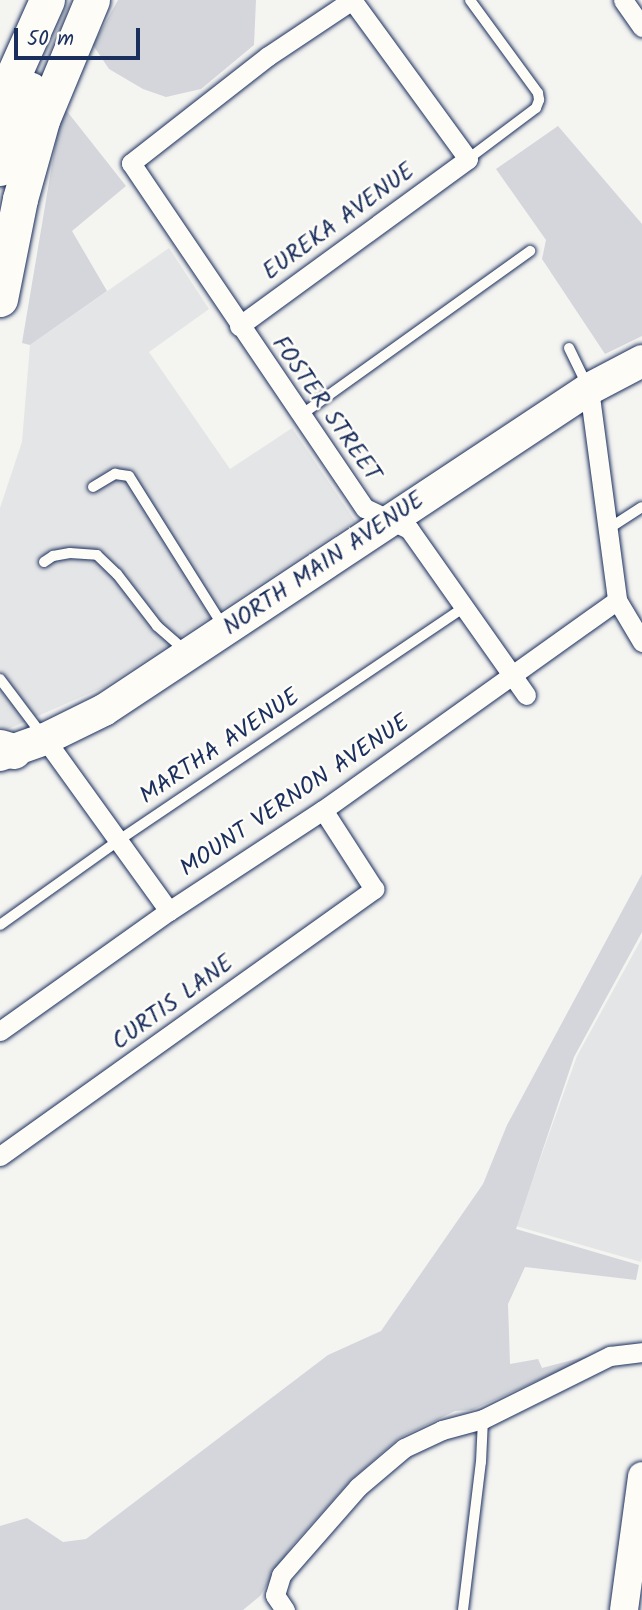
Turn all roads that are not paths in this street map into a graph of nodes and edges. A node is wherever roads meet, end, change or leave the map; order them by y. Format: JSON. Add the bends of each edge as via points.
{"nodes":[{"id":1,"x":47,"y":0,"type":"edge"},
{"id":2,"x":72,"y":0,"type":"edge"},
{"id":3,"x":92,"y":0,"type":"edge"},
{"id":4,"x":352,"y":0,"type":"edge"},
{"id":5,"x":470,"y":0,"type":"edge"},
{"id":6,"x":622,"y":0,"type":"edge"},
{"id":7,"x":642,"y":27,"type":"edge"},
{"id":8,"x":0,"y":105,"type":"edge"},
{"id":9,"x":468,"y":159,"type":"junction"},
{"id":10,"x":0,"y":168,"type":"edge"},
{"id":11,"x":530,"y":251,"type":"dead end"},
{"id":12,"x":0,"y":299,"type":"edge"},
{"id":13,"x":239,"y":326,"type":"junction"},
{"id":14,"x":569,"y":348,"type":"dead end"},
{"id":15,"x":642,"y":360,"type":"edge"},
{"id":16,"x":589,"y":389,"type":"junction"},
{"id":17,"x":301,"y":415,"type":"junction"},
{"id":18,"x":93,"y":487,"type":"dead end"},
{"id":19,"x":642,"y":507,"type":"edge"},
{"id":20,"x":388,"y":520,"type":"junction"},
{"id":21,"x":608,"y":528,"type":"junction"},
{"id":22,"x":44,"y":562,"type":"dead end"},
{"id":23,"x":617,"y":600,"type":"junction"},
{"id":24,"x":465,"y":607,"type":"junction"},
{"id":25,"x":225,"y":630,"type":"junction"},
{"id":26,"x":642,"y":642,"type":"edge"},
{"id":27,"x":189,"y":654,"type":"junction"},
{"id":28,"x":513,"y":674,"type":"junction"},
{"id":29,"x":0,"y":679,"type":"edge"},
{"id":30,"x":526,"y":695,"type":"dead end"},
{"id":31,"x":46,"y":739,"type":"junction"},
{"id":32,"x":4,"y":751,"type":"edge"},
{"id":33,"x":323,"y":810,"type":"junction"},
{"id":34,"x":118,"y":840,"type":"junction"},
{"id":35,"x":169,"y":911,"type":"junction"},
{"id":36,"x":0,"y":925,"type":"edge"},
{"id":37,"x":0,"y":1031,"type":"edge"},
{"id":38,"x":0,"y":1157,"type":"edge"},
{"id":39,"x":642,"y":1352,"type":"edge"},
{"id":40,"x":483,"y":1419,"type":"junction"},
{"id":41,"x":642,"y":1476,"type":"edge"},
{"id":42,"x":285,"y":1610,"type":"edge"},
{"id":43,"x":463,"y":1610,"type":"edge"},
{"id":44,"x":624,"y":1610,"type":"edge"}],
"edges":[{"from":1,"to":8,"type":"highway"},
{"from":2,"to":10,"type":"highway"},
{"from":3,"to":12,"type":"highway","via":[[42,120]]},
{"from":4,"to":9,"type":"street"},
{"from":4,"to":13,"type":"street","name":"FOSTER STREET","via":[[268,56],[131,163]]},
{"from":5,"to":9,"type":"lane","via":[[539,100],[536,108]]},
{"from":6,"to":7,"type":"street"},
{"from":9,"to":13,"type":"street","name":"EUREKA AVENUE"},
{"from":11,"to":17,"type":"lane"},
{"from":13,"to":17,"type":"street","name":"FOSTER STREET"},
{"from":14,"to":16,"type":"lane"},
{"from":15,"to":16,"type":"main road","name":"NORTH MAIN AVENUE"},
{"from":16,"to":20,"type":"main road","name":"NORTH MAIN AVENUE"},
{"from":16,"to":21,"type":"street"},
{"from":17,"to":20,"type":"street","name":"FOSTER STREET","via":[[365,508]]},
{"from":18,"to":25,"type":"lane","via":[[115,474],[129,476]]},
{"from":19,"to":21,"type":"lane"},
{"from":20,"to":24,"type":"street","name":"FOSTER STREET","via":[[409,529]]},
{"from":20,"to":25,"type":"main road","name":"NORTH MAIN AVENUE"},
{"from":21,"to":23,"type":"street"},
{"from":22,"to":27,"type":"lane","via":[[70,553],[97,555],[157,626]]},
{"from":23,"to":26,"type":"street"},
{"from":23,"to":28,"type":"street","name":"MOUNT VERNON AVENUE"},
{"from":24,"to":28,"type":"street","name":"FOSTER STREET"},
{"from":24,"to":34,"type":"lane","name":"MARTHA AVENUE"},
{"from":25,"to":27,"type":"main road","name":"NORTH MAIN AVENUE"},
{"from":27,"to":31,"type":"main road","name":"NORTH MAIN AVENUE","via":[[104,710]]},
{"from":28,"to":30,"type":"street","name":"FOSTER STREET"},
{"from":28,"to":33,"type":"street","name":"MOUNT VERNON AVENUE"},
{"from":29,"to":31,"type":"lane"},
{"from":31,"to":32,"type":"main road","name":"NORTH MAIN AVENUE"},
{"from":31,"to":34,"type":"street"},
{"from":33,"to":35,"type":"street","name":"MOUNT VERNON AVENUE"},
{"from":33,"to":38,"type":"street","name":"CURTIS LANE","via":[[374,890]]},
{"from":34,"to":35,"type":"street"},
{"from":34,"to":36,"type":"lane","name":"MARTHA AVENUE"},
{"from":35,"to":37,"type":"street","name":"MOUNT VERNON AVENUE"},
{"from":39,"to":40,"type":"street","via":[[610,1356]]},
{"from":40,"to":42,"type":"street","via":[[442,1430],[404,1448],[358,1487],[281,1575],[275,1595]]},
{"from":40,"to":43,"type":"lane"},
{"from":41,"to":44,"type":"main road"}]}
